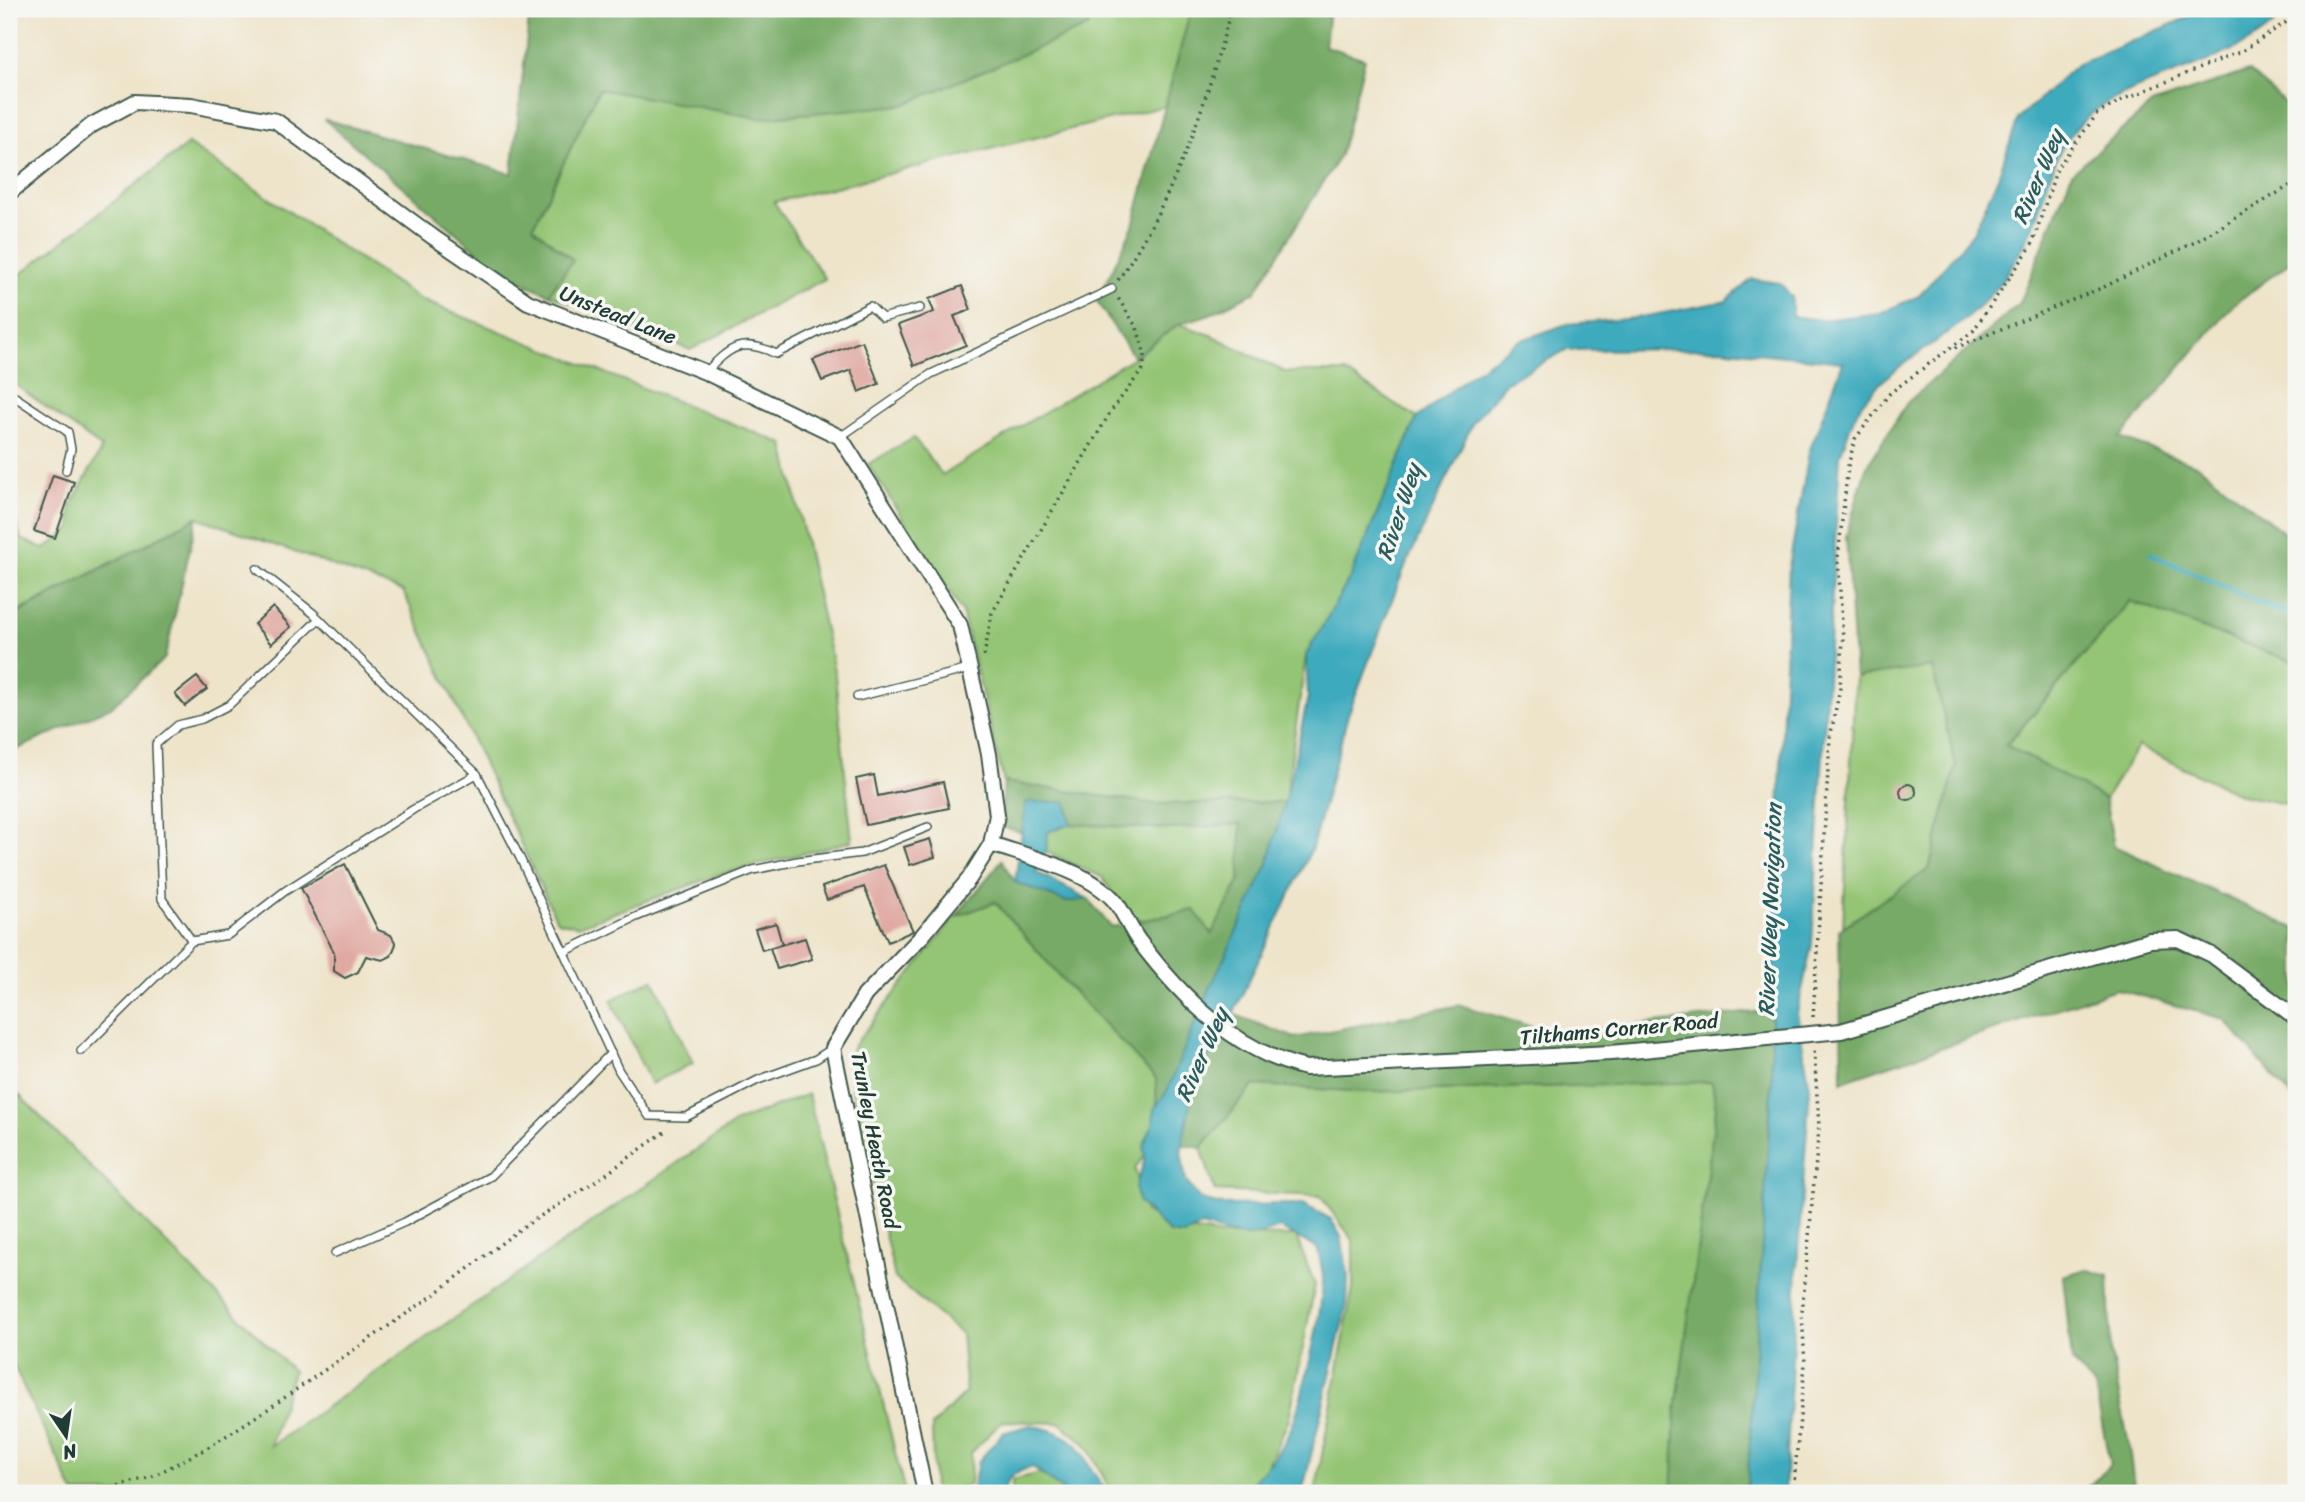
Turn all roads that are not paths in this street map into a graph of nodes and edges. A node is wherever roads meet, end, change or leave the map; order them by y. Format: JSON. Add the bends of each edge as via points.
{"nodes":[{"id":1,"x":9,"y":193,"type":"edge"},
{"id":2,"x":1112,"y":289,"type":"road end"},
{"id":3,"x":920,"y":308,"type":"dead end"},
{"id":4,"x":705,"y":372,"type":"junction"},
{"id":5,"x":9,"y":393,"type":"edge"},
{"id":6,"x":840,"y":437,"type":"junction"},
{"id":7,"x":66,"y":470,"type":"dead end"},
{"id":8,"x":257,"y":569,"type":"dead end"},
{"id":9,"x":319,"y":619,"type":"junction"},
{"id":10,"x":976,"y":668,"type":"junction"},
{"id":11,"x":857,"y":697,"type":"dead end"},
{"id":12,"x":477,"y":775,"type":"junction"},
{"id":13,"x":928,"y":827,"type":"dead end"},
{"id":14,"x":991,"y":844,"type":"junction"},
{"id":15,"x":192,"y":941,"type":"junction"},
{"id":16,"x":564,"y":952,"type":"junction"},
{"id":17,"x":2296,"y":1018,"type":"edge"},
{"id":18,"x":833,"y":1048,"type":"junction"},
{"id":19,"x":82,"y":1051,"type":"dead end"},
{"id":20,"x":611,"y":1054,"type":"junction"},
{"id":21,"x":335,"y":1253,"type":"dead end"},
{"id":22,"x":925,"y":1493,"type":"edge"}],
"edges":[{"from":1,"to":4,"type":"street","name":"Unstead Lane","via":[[92,125],[135,102],[191,106],[276,121],[528,302]]},
{"from":2,"to":6,"type":"lane","via":[[931,374]]},
{"from":3,"to":4,"type":"lane","via":[[882,318],[870,306],[776,354],[756,344],[728,349]]},
{"from":4,"to":6,"type":"street","name":"Unstead Lane"},
{"from":5,"to":7,"type":"lane","via":[[68,432],[71,449]]},
{"from":6,"to":10,"type":"street","via":[[960,625]]},
{"from":8,"to":9,"type":"lane"},
{"from":9,"to":12,"type":"lane"},
{"from":9,"to":15,"type":"lane","via":[[229,705],[178,725],[156,744],[162,899]]},
{"from":10,"to":11,"type":"lane"},
{"from":10,"to":14,"type":"street","via":[[997,815]]},
{"from":12,"to":15,"type":"lane","via":[[285,891],[228,935]]},
{"from":12,"to":16,"type":"lane"},
{"from":13,"to":16,"type":"lane","via":[[862,853],[753,870]]},
{"from":14,"to":17,"type":"street","name":"Tilthams Corner Road","via":[[1074,873],[1113,899],[1137,939],[1188,1001],[1273,1060],[1306,1068],[1611,1053],[1841,1031],[2150,940],[2179,939],[2212,955]]},
{"from":14,"to":18,"type":"street","name":"Trunley Heath Road","via":[[922,936],[865,995]]},
{"from":15,"to":19,"type":"lane"},
{"from":16,"to":20,"type":"lane"},
{"from":18,"to":20,"type":"lane","via":[[686,1117],[649,1116]]},
{"from":18,"to":22,"type":"street","name":"Trunley Heath Road"},
{"from":20,"to":21,"type":"lane","via":[[491,1176]]}]}
